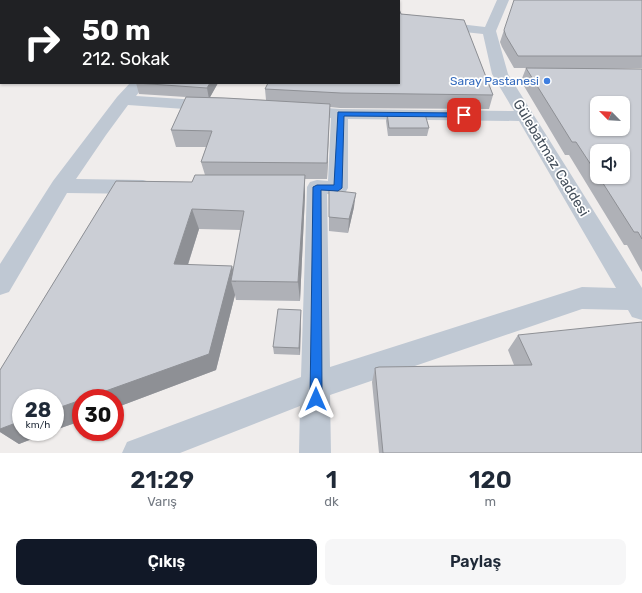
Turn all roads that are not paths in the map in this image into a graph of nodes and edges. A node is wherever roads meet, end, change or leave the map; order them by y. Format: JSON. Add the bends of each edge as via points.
{"nodes":[{"id":1,"x":503,"y":0,"type":"edge"},
{"id":2,"x":400,"y":21,"type":"edge"},
{"id":3,"x":489,"y":32,"type":"junction"},
{"id":4,"x":137,"y":84,"type":"edge"},
{"id":5,"x":123,"y":100,"type":"junction"},
{"id":6,"x":231,"y":107,"type":"edge"},
{"id":7,"x":286,"y":110,"type":"edge"},
{"id":8,"x":340,"y":114,"type":"junction"},
{"id":9,"x":526,"y":116,"type":"junction"},
{"id":10,"x":60,"y":186,"type":"junction"},
{"id":11,"x":161,"y":187,"type":"edge"},
{"id":12,"x":0,"y":285,"type":"edge"},
{"id":13,"x":640,"y":303,"type":"edge"},
{"id":14,"x":316,"y":386,"type":"junction"},
{"id":15,"x":138,"y":453,"type":"edge"},
{"id":16,"x":316,"y":453,"type":"edge"}],
"edges":[{"from":1,"to":3,"type":"street"},
{"from":2,"to":3,"type":"street"},
{"from":3,"to":9,"type":"street","name":"Gülebatmaz Caddesi"},
{"from":4,"to":5,"type":"street"},
{"from":5,"to":6,"type":"street"},
{"from":5,"to":10,"type":"street"},
{"from":7,"to":8,"type":"street"},
{"from":8,"to":9,"type":"street"},
{"from":8,"to":14,"type":"street","via":[[338,188],[309,187]]},
{"from":9,"to":13,"type":"street","name":"Gülebatmaz Caddesi"},
{"from":10,"to":11,"type":"street"},
{"from":10,"to":12,"type":"street"},
{"from":13,"to":14,"type":"street","via":[[582,298]]},
{"from":14,"to":15,"type":"street"},
{"from":14,"to":16,"type":"street"}]}
